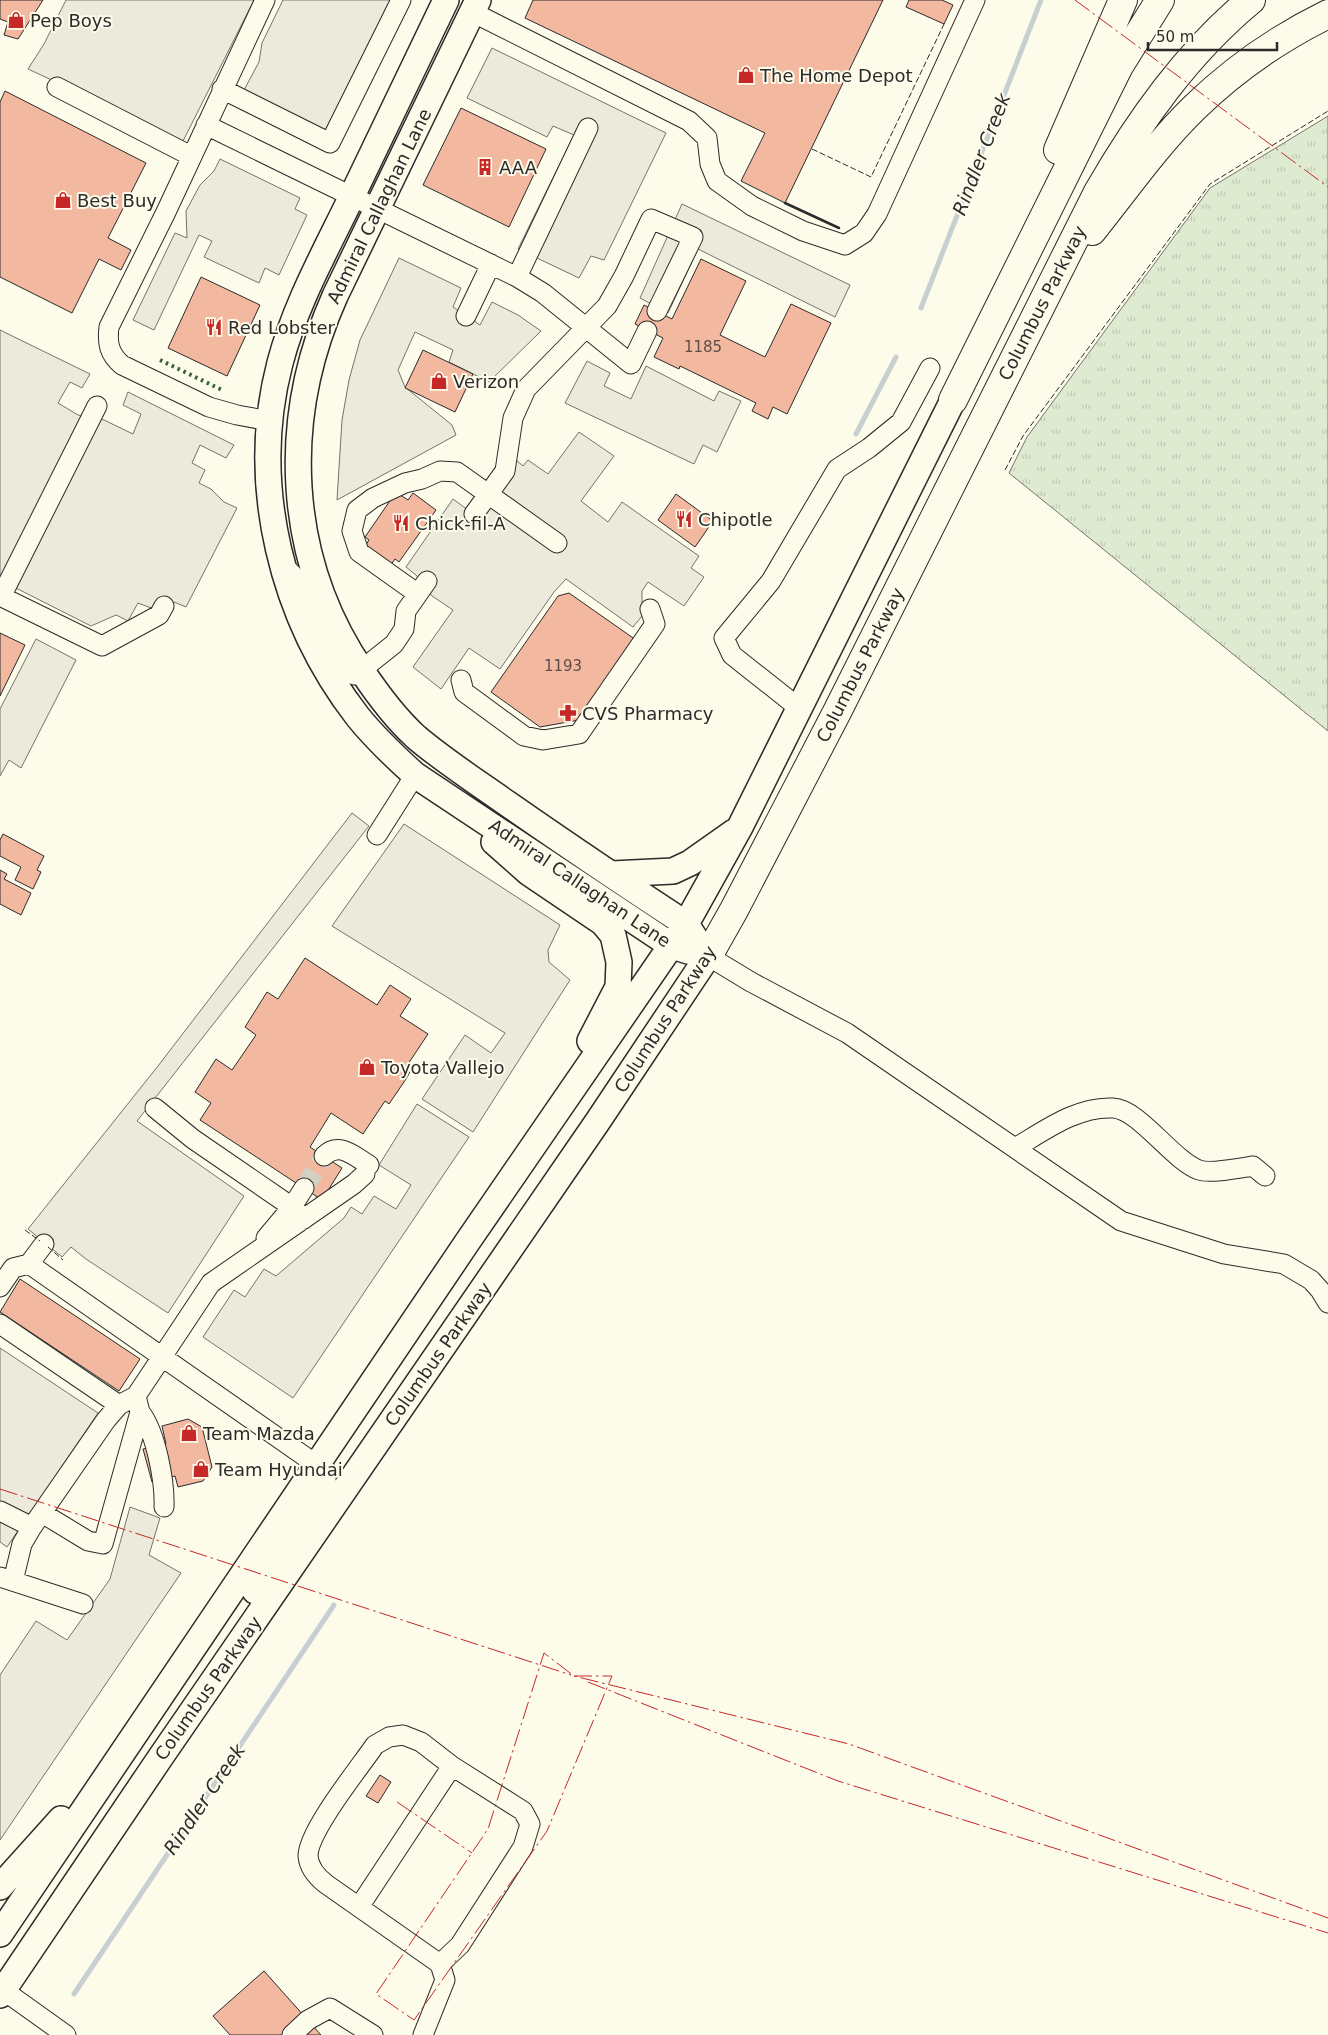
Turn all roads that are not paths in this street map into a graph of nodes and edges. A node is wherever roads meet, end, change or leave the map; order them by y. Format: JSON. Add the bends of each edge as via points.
{"nodes":[{"id":1,"x":265,"y":0,"type":"edge"},
{"id":2,"x":402,"y":0,"type":"edge"},
{"id":3,"x":446,"y":0,"type":"edge"},
{"id":4,"x":975,"y":0,"type":"edge"},
{"id":5,"x":1123,"y":0,"type":"edge"},
{"id":6,"x":1160,"y":0,"type":"edge"},
{"id":7,"x":1249,"y":3,"type":"edge"},
{"id":8,"x":475,"y":6,"type":"edge"},
{"id":9,"x":1328,"y":14,"type":"edge"},
{"id":10,"x":57,"y":88,"type":"dead end"},
{"id":11,"x":222,"y":89,"type":"junction"},
{"id":12,"x":206,"y":125,"type":"junction"},
{"id":13,"x":588,"y":128,"type":"dead end"},
{"id":14,"x":191,"y":156,"type":"junction"},
{"id":15,"x":351,"y":197,"type":"junction"},
{"id":16,"x":377,"y":210,"type":"junction"},
{"id":17,"x":491,"y":264,"type":"junction"},
{"id":18,"x":517,"y":277,"type":"junction"},
{"id":19,"x":1055,"y":277,"type":"junction"},
{"id":20,"x":656,"y":311,"type":"dead end"},
{"id":21,"x":466,"y":316,"type":"dead end"},
{"id":22,"x":586,"y":328,"type":"junction"},
{"id":23,"x":647,"y":330,"type":"dead end"},
{"id":24,"x":969,"y":367,"type":"junction"},
{"id":25,"x":930,"y":368,"type":"dead end"},
{"id":26,"x":953,"y":400,"type":"joint"},
{"id":27,"x":97,"y":406,"type":"dead end"},
{"id":28,"x":270,"y":421,"type":"junction"},
{"id":29,"x":488,"y":494,"type":"junction"},
{"id":30,"x":474,"y":514,"type":"dead end"},
{"id":31,"x":556,"y":543,"type":"dead end"},
{"id":32,"x":282,"y":565,"type":"junction"},
{"id":33,"x":1,"y":597,"type":"edge"},
{"id":34,"x":164,"y":606,"type":"dead end"},
{"id":35,"x":650,"y":609,"type":"dead end"},
{"id":36,"x":362,"y":670,"type":"junction"},
{"id":37,"x":461,"y":680,"type":"dead end"},
{"id":38,"x":799,"y":708,"type":"junction"},
{"id":39,"x":423,"y":780,"type":"junction"},
{"id":40,"x":740,"y":827,"type":"junction"},
{"id":41,"x":377,"y":835,"type":"dead end"},
{"id":42,"x":612,"y":874,"type":"junction"},
{"id":43,"x":686,"y":924,"type":"junction"},
{"id":44,"x":672,"y":946,"type":"junction"},
{"id":45,"x":708,"y":956,"type":"junction"},
{"id":46,"x":155,"y":1108,"type":"dead end"},
{"id":47,"x":1015,"y":1148,"type":"junction"},
{"id":48,"x":324,"y":1156,"type":"tunnel mouth"},
{"id":49,"x":1266,"y":1176,"type":"dead end"},
{"id":50,"x":509,"y":1182,"type":"junction"},
{"id":51,"x":304,"y":1188,"type":"tunnel mouth"},
{"id":52,"x":298,"y":1213,"type":"junction"},
{"id":53,"x":44,"y":1244,"type":"dead end"},
{"id":54,"x":28,"y":1264,"type":"junction"},
{"id":55,"x":0,"y":1287,"type":"edge"},
{"id":56,"x":1328,"y":1303,"type":"edge"},
{"id":57,"x":0,"y":1324,"type":"edge"},
{"id":58,"x":162,"y":1356,"type":"junction"},
{"id":59,"x":138,"y":1404,"type":"junction"},
{"id":60,"x":119,"y":1405,"type":"junction"},
{"id":61,"x":317,"y":1465,"type":"junction"},
{"id":62,"x":164,"y":1507,"type":"dead end"},
{"id":63,"x":0,"y":1511,"type":"edge"},
{"id":64,"x":37,"y":1520,"type":"junction"},
{"id":65,"x":7,"y":1579,"type":"edge"},
{"id":66,"x":83,"y":1604,"type":"dead end"},
{"id":67,"x":208,"y":1690,"type":"junction"},
{"id":68,"x":135,"y":1734,"type":"junction"},
{"id":69,"x":452,"y":1766,"type":"junction"},
{"id":70,"x":0,"y":1887,"type":"edge"},
{"id":71,"x":359,"y":1907,"type":"junction"},
{"id":72,"x":0,"y":1934,"type":"edge"},
{"id":73,"x":440,"y":1964,"type":"junction"},
{"id":74,"x":1,"y":1990,"type":"edge"},
{"id":75,"x":66,"y":2035,"type":"edge"},
{"id":76,"x":292,"y":2035,"type":"edge"},
{"id":77,"x":373,"y":2035,"type":"edge"},
{"id":78,"x":423,"y":2035,"type":"edge"}],
"edges":[{"from":1,"to":11,"type":"street"},
{"from":2,"to":11,"type":"street","via":[[330,143]]},
{"from":3,"to":15,"type":"main road","name":"Admiral Callaghan Lane"},
{"from":4,"to":8,"type":"street","via":[[877,214],[864,233],[845,245],[803,231],[752,206],[717,181],[710,164],[707,138],[689,121]]},
{"from":5,"to":24,"type":"highway","via":[[1040,191]]},
{"from":6,"to":24,"type":"highway","name":"Columbus Parkway","via":[[1119,66]]},
{"from":7,"to":19,"type":"highway","name":"Columbus Parkway","via":[[1186,64],[1137,128],[1098,192]]},
{"from":8,"to":16,"type":"main road","name":"Admiral Callaghan Lane"},
{"from":9,"to":19,"type":"highway","via":[[1252,60],[1194,109]]},
{"from":10,"to":14,"type":"street"},
{"from":11,"to":12,"type":"street"},
{"from":12,"to":14,"type":"street"},
{"from":12,"to":15,"type":"street"},
{"from":13,"to":18,"type":"street"},
{"from":14,"to":28,"type":"street","via":[[109,327],[107,342],[114,358],[122,366],[210,406]]},
{"from":15,"to":16,"type":"street"},
{"from":15,"to":28,"type":"main road","name":"Admiral Callaghan Lane","via":[[298,308],[280,364]]},
{"from":16,"to":17,"type":"street"},
{"from":16,"to":36,"type":"main road","name":"Admiral Callaghan Lane","via":[[335,296],[316,345],[303,396],[298,448],[300,503],[310,558],[338,632]]},
{"from":17,"to":18,"type":"street"},
{"from":17,"to":21,"type":"street"},
{"from":18,"to":22,"type":"street"},
{"from":19,"to":45,"type":"highway","name":"Columbus Parkway","via":[[832,720]]},
{"from":20,"to":22,"type":"street","via":[[692,237],[650,219],[607,306]]},
{"from":22,"to":23,"type":"street","via":[[631,364]]},
{"from":22,"to":29,"type":"street","via":[[526,389],[513,418],[504,471]]},
{"from":24,"to":26,"type":"highway","name":"Columbus Parkway"},
{"from":25,"to":38,"type":"street","via":[[901,422],[837,469],[771,582],[724,638],[732,655]]},
{"from":26,"to":38,"type":"main road","name":"Columbus Parkway"},
{"from":27,"to":33,"type":"street"},
{"from":28,"to":32,"type":"main road","name":"Admiral Callaghan Lane","via":[[271,506]]},
{"from":29,"to":30,"type":"street"},
{"from":29,"to":31,"type":"street"},
{"from":29,"to":36,"type":"street","via":[[457,472],[440,471],[381,494],[356,510],[352,530],[359,552],[422,588],[406,611],[404,629],[394,644]]},
{"from":32,"to":36,"type":"street","via":[[300,582],[344,672],[355,675]]},
{"from":32,"to":39,"type":"main road","name":"Admiral Callaghan Lane","via":[[301,619],[326,670],[375,737]]},
{"from":33,"to":34,"type":"street","via":[[102,646],[159,615]]},
{"from":35,"to":37,"type":"street","via":[[655,624],[579,734],[543,740],[524,736],[464,692]]},
{"from":36,"to":42,"type":"main road","name":"Admiral Callaghan Lane","via":[[381,699],[416,736],[475,781]]},
{"from":38,"to":40,"type":"main road","name":"Columbus Parkway"},
{"from":39,"to":41,"type":"street"},
{"from":39,"to":44,"type":"main road","name":"Admiral Callaghan Lane"},
{"from":39,"to":50,"type":"main road","via":[[529,873],[602,923],[614,935],[618,954],[617,989]]},
{"from":40,"to":42,"type":"main road","via":[[690,864],[673,871]]},
{"from":40,"to":43,"type":"main road","name":"Columbus Parkway"},
{"from":42,"to":43,"type":"main road","name":"Admiral Callaghan Lane"},
{"from":43,"to":44,"type":"main road","name":"Columbus Parkway"},
{"from":43,"to":45,"type":"main road","name":"Admiral Callaghan Lane"},
{"from":44,"to":45,"type":"main road","name":"Admiral Callaghan Lane"},
{"from":44,"to":50,"type":"main road","name":"Columbus Parkway"},
{"from":45,"to":47,"type":"street","via":[[848,1032]]},
{"from":45,"to":67,"type":"main road","name":"Columbus Parkway"},
{"from":46,"to":52,"type":"street"},
{"from":47,"to":49,"type":"street","via":[[1066,1118],[1114,1107],[1133,1116],[1179,1157],[1200,1171],[1253,1166]]},
{"from":47,"to":56,"type":"street","via":[[1121,1221],[1224,1254],[1284,1264],[1311,1280]]},
{"from":48,"to":52,"type":"street","via":[[330,1150],[342,1148],[367,1170],[354,1184]]},
{"from":50,"to":61,"type":"main road","name":"Columbus Parkway"},
{"from":51,"to":52,"type":"street"},
{"from":52,"to":58,"type":"street","via":[[250,1256],[211,1283]]},
{"from":53,"to":54,"type":"street"},
{"from":54,"to":55,"type":"street","via":[[13,1268]]},
{"from":54,"to":58,"type":"street"},
{"from":57,"to":60,"type":"street"},
{"from":58,"to":59,"type":"street"},
{"from":58,"to":61,"type":"street"},
{"from":59,"to":60,"type":"street"},
{"from":59,"to":62,"type":"street","via":[[148,1421],[165,1488]]},
{"from":59,"to":64,"type":"street","via":[[103,1544]]},
{"from":60,"to":64,"type":"street"},
{"from":61,"to":67,"type":"main road","via":[[323,1472],[323,1486],[234,1624]]},
{"from":61,"to":68,"type":"main road","name":"Columbus Parkway"},
{"from":63,"to":64,"type":"street"},
{"from":64,"to":65,"type":"street"},
{"from":65,"to":66,"type":"street"},
{"from":67,"to":74,"type":"main road","name":"Columbus Parkway"},
{"from":68,"to":70,"type":"main road"},
{"from":68,"to":72,"type":"main road","name":"Columbus Parkway"},
{"from":69,"to":71,"type":"street"},
{"from":69,"to":71,"type":"street","via":[[421,1742],[403,1735],[389,1737],[375,1745],[314,1834],[308,1856],[314,1873]]},
{"from":69,"to":73,"type":"street","via":[[523,1811],[530,1824],[522,1847],[460,1945]]},
{"from":71,"to":73,"type":"street"},
{"from":73,"to":78,"type":"street","via":[[445,1980]]},
{"from":74,"to":75,"type":"street"},
{"from":76,"to":77,"type":"street","via":[[308,2020],[330,2008]]}]}
